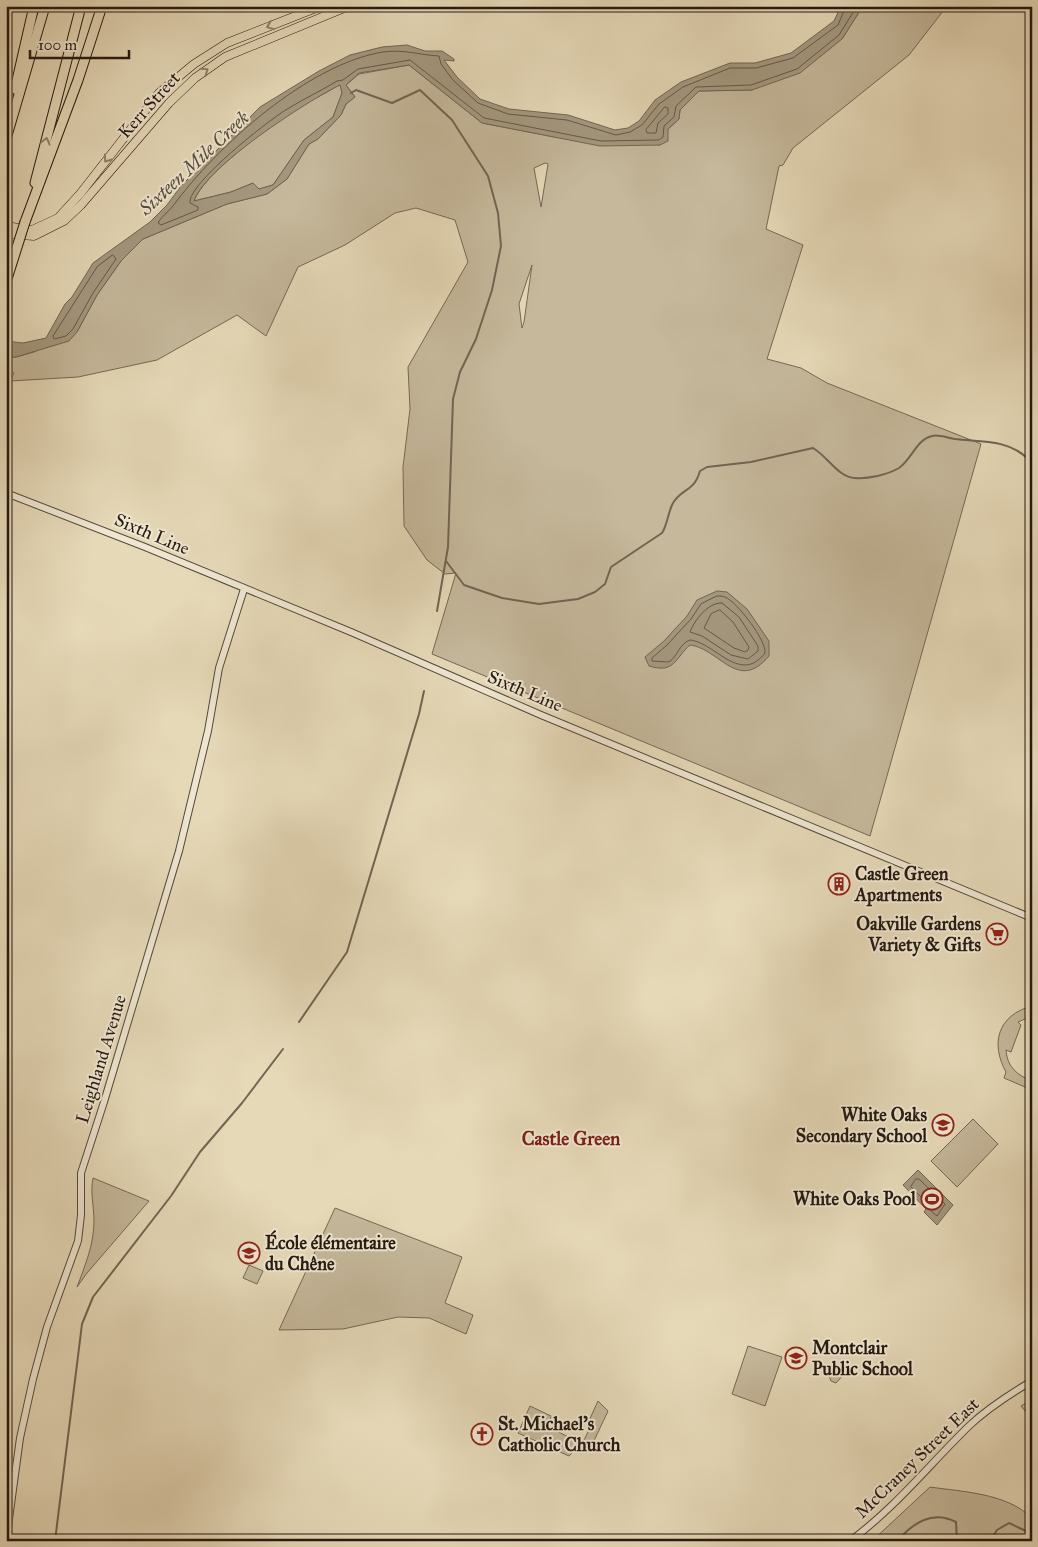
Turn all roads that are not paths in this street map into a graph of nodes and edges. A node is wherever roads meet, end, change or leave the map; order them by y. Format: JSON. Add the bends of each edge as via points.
{"nodes":[{"id":1,"x":34,"y":6,"type":"edge"},
{"id":2,"x":45,"y":6,"type":"edge"},
{"id":3,"x":81,"y":6,"type":"edge"},
{"id":4,"x":102,"y":6,"type":"edge"},
{"id":5,"x":321,"y":6,"type":"edge"},
{"id":6,"x":349,"y":6,"type":"edge"},
{"id":7,"x":6,"y":138,"type":"edge"},
{"id":8,"x":25,"y":222,"type":"junction"},
{"id":9,"x":6,"y":226,"type":"edge"},
{"id":10,"x":6,"y":234,"type":"edge"},
{"id":11,"x":6,"y":282,"type":"edge"},
{"id":12,"x":6,"y":493,"type":"edge"},
{"id":13,"x":244,"y":589,"type":"junction"},
{"id":14,"x":1032,"y":918,"type":"edge"},
{"id":15,"x":1032,"y":1381,"type":"edge"},
{"id":16,"x":6,"y":1541,"type":"edge"},
{"id":17,"x":850,"y":1541,"type":"edge"}],
"edges":[{"from":1,"to":7,"type":"highway"},
{"from":2,"to":7,"type":"highway"},
{"from":8,"to":3,"type":"highway","one_way":true},
{"from":4,"to":8,"type":"highway"},
{"from":5,"to":9,"type":"main road","name":"Kerr Street","one_way":true,"via":[[227,43],[194,64],[159,93],[58,218],[32,230]]},
{"from":10,"to":6,"type":"main road","name":"Kerr Street","one_way":true,"via":[[34,236],[64,221],[169,103],[195,78],[225,57]]},
{"from":8,"to":11,"type":"highway","bridge":true},
{"from":12,"to":13,"type":"street","name":"Sixth Line","via":[[137,543]]},
{"from":13,"to":14,"type":"street","name":"Sixth Line"},
{"from":13,"to":16,"type":"street","name":"Leighland Avenue","via":[[219,668],[208,731],[172,878],[81,1173],[78,1241],[47,1328],[33,1379],[20,1438]]},
{"from":15,"to":17,"type":"street","name":"McCraney Street East","via":[[999,1401],[970,1426],[892,1508]]}]}
